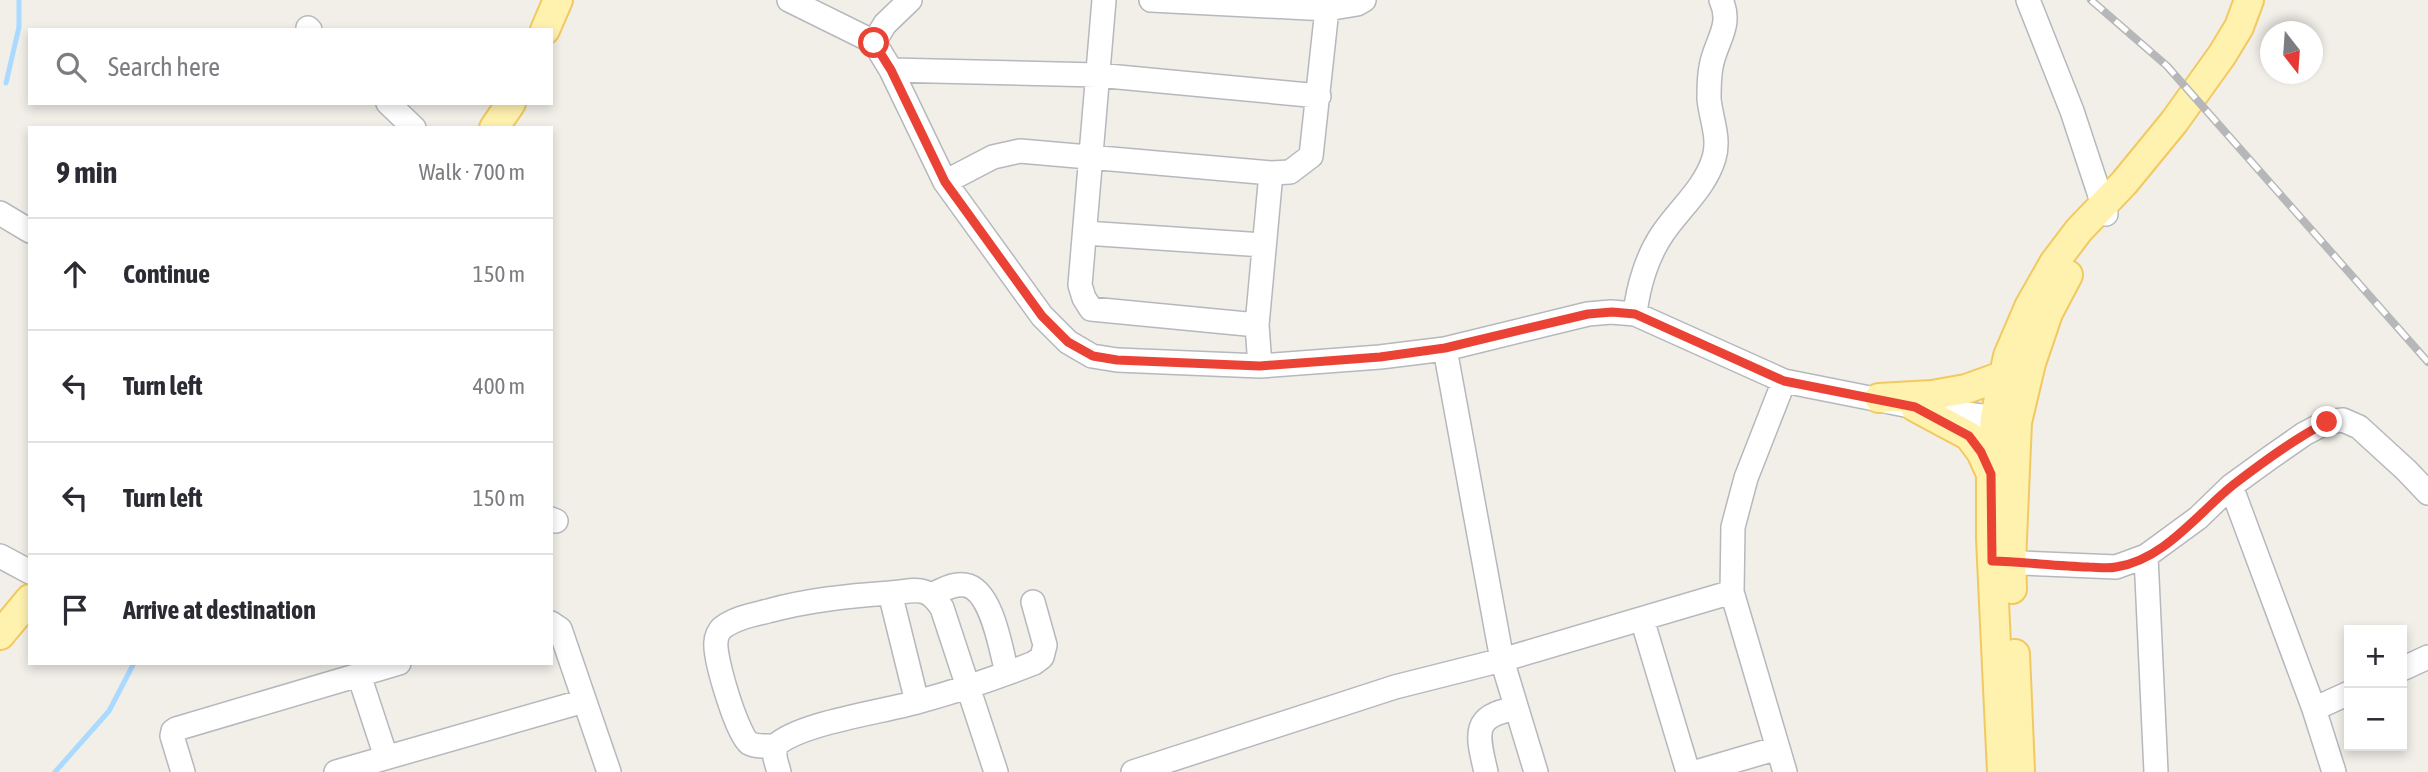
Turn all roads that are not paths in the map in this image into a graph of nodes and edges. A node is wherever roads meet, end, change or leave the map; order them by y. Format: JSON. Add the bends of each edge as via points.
{"nodes":[{"id":1,"x":558,"y":0,"type":"edge"},
{"id":2,"x":789,"y":0,"type":"edge"},
{"id":3,"x":910,"y":0,"type":"edge"},
{"id":4,"x":1104,"y":0,"type":"edge"},
{"id":5,"x":1151,"y":0,"type":"edge"},
{"id":6,"x":1364,"y":0,"type":"edge"},
{"id":7,"x":1721,"y":0,"type":"edge"},
{"id":8,"x":2028,"y":0,"type":"edge"},
{"id":9,"x":2249,"y":0,"type":"edge"},
{"id":10,"x":1327,"y":9,"type":"junction"},
{"id":11,"x":546,"y":28,"type":"edge"},
{"id":12,"x":874,"y":43,"type":"junction"},
{"id":13,"x":891,"y":70,"type":"junction"},
{"id":14,"x":1097,"y":75,"type":"junction"},
{"id":15,"x":1319,"y":96,"type":"junction"},
{"id":16,"x":390,"y":105,"type":"edge"},
{"id":17,"x":510,"y":105,"type":"edge"},
{"id":18,"x":412,"y":126,"type":"edge"},
{"id":19,"x":495,"y":126,"type":"edge"},
{"id":20,"x":1090,"y":156,"type":"junction"},
{"id":21,"x":1271,"y":173,"type":"junction"},
{"id":22,"x":945,"y":182,"type":"junction"},
{"id":23,"x":2104,"y":209,"type":"junction"},
{"id":24,"x":0,"y":213,"type":"edge"},
{"id":25,"x":28,"y":230,"type":"edge"},
{"id":26,"x":1085,"y":233,"type":"junction"},
{"id":27,"x":1263,"y":245,"type":"junction"},
{"id":28,"x":1635,"y":314,"type":"junction"},
{"id":29,"x":1257,"y":326,"type":"junction"},
{"id":30,"x":1445,"y":348,"type":"junction"},
{"id":31,"x":1260,"y":366,"type":"junction"},
{"id":32,"x":2005,"y":375,"type":"junction"},
{"id":33,"x":1784,"y":381,"type":"junction"},
{"id":34,"x":1879,"y":398,"type":"junction"},
{"id":35,"x":1915,"y":407,"type":"junction"},
{"id":36,"x":2006,"y":419,"type":"junction"},
{"id":37,"x":1991,"y":474,"type":"junction"},
{"id":38,"x":2231,"y":486,"type":"junction"},
{"id":39,"x":2428,"y":493,"type":"edge"},
{"id":40,"x":0,"y":555,"type":"edge"},
{"id":41,"x":2146,"y":556,"type":"junction"},
{"id":42,"x":2001,"y":562,"type":"junction"},
{"id":43,"x":28,"y":571,"type":"edge"},
{"id":44,"x":1732,"y":592,"type":"junction"},
{"id":45,"x":890,"y":593,"type":"junction"},
{"id":46,"x":933,"y":594,"type":"junction"},
{"id":47,"x":28,"y":601,"type":"edge"},
{"id":48,"x":1033,"y":602,"type":"dead end"},
{"id":49,"x":1642,"y":619,"type":"junction"},
{"id":50,"x":555,"y":626,"type":"edge"},
{"id":51,"x":0,"y":635,"type":"edge"},
{"id":52,"x":2428,"y":657,"type":"edge"},
{"id":53,"x":1502,"y":660,"type":"junction"},
{"id":54,"x":392,"y":665,"type":"edge"},
{"id":55,"x":2407,"y":667,"type":"edge"},
{"id":56,"x":1007,"y":673,"type":"junction"},
{"id":57,"x":359,"y":675,"type":"junction"},
{"id":58,"x":968,"y":687,"type":"junction"},
{"id":59,"x":2344,"y":695,"type":"edge"},
{"id":60,"x":584,"y":701,"type":"junction"},
{"id":61,"x":918,"y":702,"type":"junction"},
{"id":62,"x":1515,"y":709,"type":"junction"},
{"id":63,"x":2314,"y":709,"type":"junction"},
{"id":64,"x":775,"y":746,"type":"junction"},
{"id":65,"x":1778,"y":748,"type":"junction"},
{"id":66,"x":386,"y":757,"type":"junction"},
{"id":67,"x":183,"y":772,"type":"edge"},
{"id":68,"x":336,"y":772,"type":"edge"},
{"id":69,"x":609,"y":772,"type":"edge"},
{"id":70,"x":779,"y":772,"type":"edge"},
{"id":71,"x":996,"y":772,"type":"edge"},
{"id":72,"x":1133,"y":772,"type":"edge"},
{"id":73,"x":1486,"y":772,"type":"edge"},
{"id":74,"x":1536,"y":772,"type":"edge"},
{"id":75,"x":1688,"y":772,"type":"edge"},
{"id":76,"x":1696,"y":772,"type":"edge"},
{"id":77,"x":1785,"y":772,"type":"edge"},
{"id":78,"x":2002,"y":772,"type":"edge"},
{"id":79,"x":2020,"y":772,"type":"edge"},
{"id":80,"x":2156,"y":772,"type":"edge"},
{"id":81,"x":2334,"y":772,"type":"edge"}],
"edges":[{"from":1,"to":11,"type":"main road"},
{"from":2,"to":12,"type":"street"},
{"from":3,"to":12,"type":"street","via":[[885,24]]},
{"from":4,"to":14,"type":"street"},
{"from":5,"to":10,"type":"street"},
{"from":6,"to":10,"type":"street"},
{"from":7,"to":28,"type":"street","via":[[1726,27],[1711,65],[1709,98],[1715,155],[1704,182],[1662,234],[1638,293]]},
{"from":8,"to":23,"type":"street"},
{"from":9,"to":23,"type":"main road","via":[[2222,55]]},
{"from":10,"to":15,"type":"street"},
{"from":12,"to":13,"type":"street"},
{"from":13,"to":14,"type":"street"},
{"from":13,"to":22,"type":"street"},
{"from":14,"to":15,"type":"street"},
{"from":14,"to":20,"type":"street"},
{"from":15,"to":21,"type":"street","via":[[1311,156],[1290,172]]},
{"from":16,"to":18,"type":"street"},
{"from":17,"to":19,"type":"main road"},
{"from":20,"to":21,"type":"street"},
{"from":20,"to":22,"type":"street","via":[[1020,150],[993,156]]},
{"from":20,"to":26,"type":"street"},
{"from":21,"to":27,"type":"street"},
{"from":22,"to":31,"type":"street","via":[[1042,316],[1068,342],[1093,356],[1117,360]]},
{"from":23,"to":32,"type":"main road","via":[[2079,230],[2054,263],[2029,307]]},
{"from":23,"to":36,"type":"main road","via":[[2048,313]]},
{"from":24,"to":25,"type":"street"},
{"from":26,"to":27,"type":"street"},
{"from":26,"to":29,"type":"street","via":[[1080,285],[1091,309]]},
{"from":27,"to":29,"type":"street"},
{"from":28,"to":30,"type":"street","via":[[1588,314]]},
{"from":28,"to":33,"type":"street"},
{"from":29,"to":31,"type":"street"},
{"from":30,"to":31,"type":"street"},
{"from":30,"to":53,"type":"street"},
{"from":32,"to":34,"type":"main road","via":[[1966,389]]},
{"from":32,"to":36,"type":"main road"},
{"from":33,"to":34,"type":"street"},
{"from":33,"to":44,"type":"street","via":[[1746,478],[1733,527]]},
{"from":34,"to":35,"type":"street"},
{"from":35,"to":36,"type":"street"},
{"from":35,"to":37,"type":"main road","via":[[1969,436]]},
{"from":36,"to":37,"type":"main road"},
{"from":36,"to":42,"type":"main road"},
{"from":37,"to":42,"type":"main road"},
{"from":38,"to":39,"type":"street","via":[[2304,433],[2343,420],[2359,427]]},
{"from":38,"to":41,"type":"street","via":[[2198,518]]},
{"from":38,"to":63,"type":"street"},
{"from":40,"to":43,"type":"street"},
{"from":41,"to":42,"type":"street","via":[[2116,567]]},
{"from":41,"to":80,"type":"street"},
{"from":42,"to":78,"type":"main road"},
{"from":42,"to":79,"type":"main road"},
{"from":44,"to":49,"type":"street"},
{"from":44,"to":65,"type":"street"},
{"from":45,"to":46,"type":"street","via":[[921,590]]},
{"from":45,"to":61,"type":"street"},
{"from":45,"to":64,"type":"street","via":[[802,602],[741,618],[720,629],[716,652],[742,736],[752,745]]},
{"from":46,"to":56,"type":"street","via":[[953,585],[968,585],[981,594],[990,610]]},
{"from":46,"to":58,"type":"street"},
{"from":47,"to":51,"type":"main road"},
{"from":48,"to":56,"type":"street","via":[[1045,645],[1042,657]]},
{"from":49,"to":53,"type":"street"},
{"from":49,"to":75,"type":"street"},
{"from":50,"to":60,"type":"street"},
{"from":52,"to":55,"type":"street"},
{"from":53,"to":62,"type":"street"},
{"from":53,"to":72,"type":"street","via":[[1395,687]]},
{"from":54,"to":57,"type":"street"},
{"from":56,"to":58,"type":"street"},
{"from":57,"to":66,"type":"street"},
{"from":57,"to":67,"type":"street","via":[[176,729],[172,736]]},
{"from":58,"to":61,"type":"street"},
{"from":58,"to":71,"type":"street"},
{"from":59,"to":63,"type":"street"},
{"from":60,"to":66,"type":"street"},
{"from":60,"to":69,"type":"street"},
{"from":61,"to":64,"type":"street","via":[[806,729]]},
{"from":62,"to":73,"type":"street","via":[[1491,715],[1482,724],[1478,736]]},
{"from":62,"to":74,"type":"street"},
{"from":63,"to":81,"type":"street"},
{"from":64,"to":70,"type":"street"},
{"from":65,"to":76,"type":"street"},
{"from":65,"to":77,"type":"street"},
{"from":66,"to":68,"type":"street"}]}
